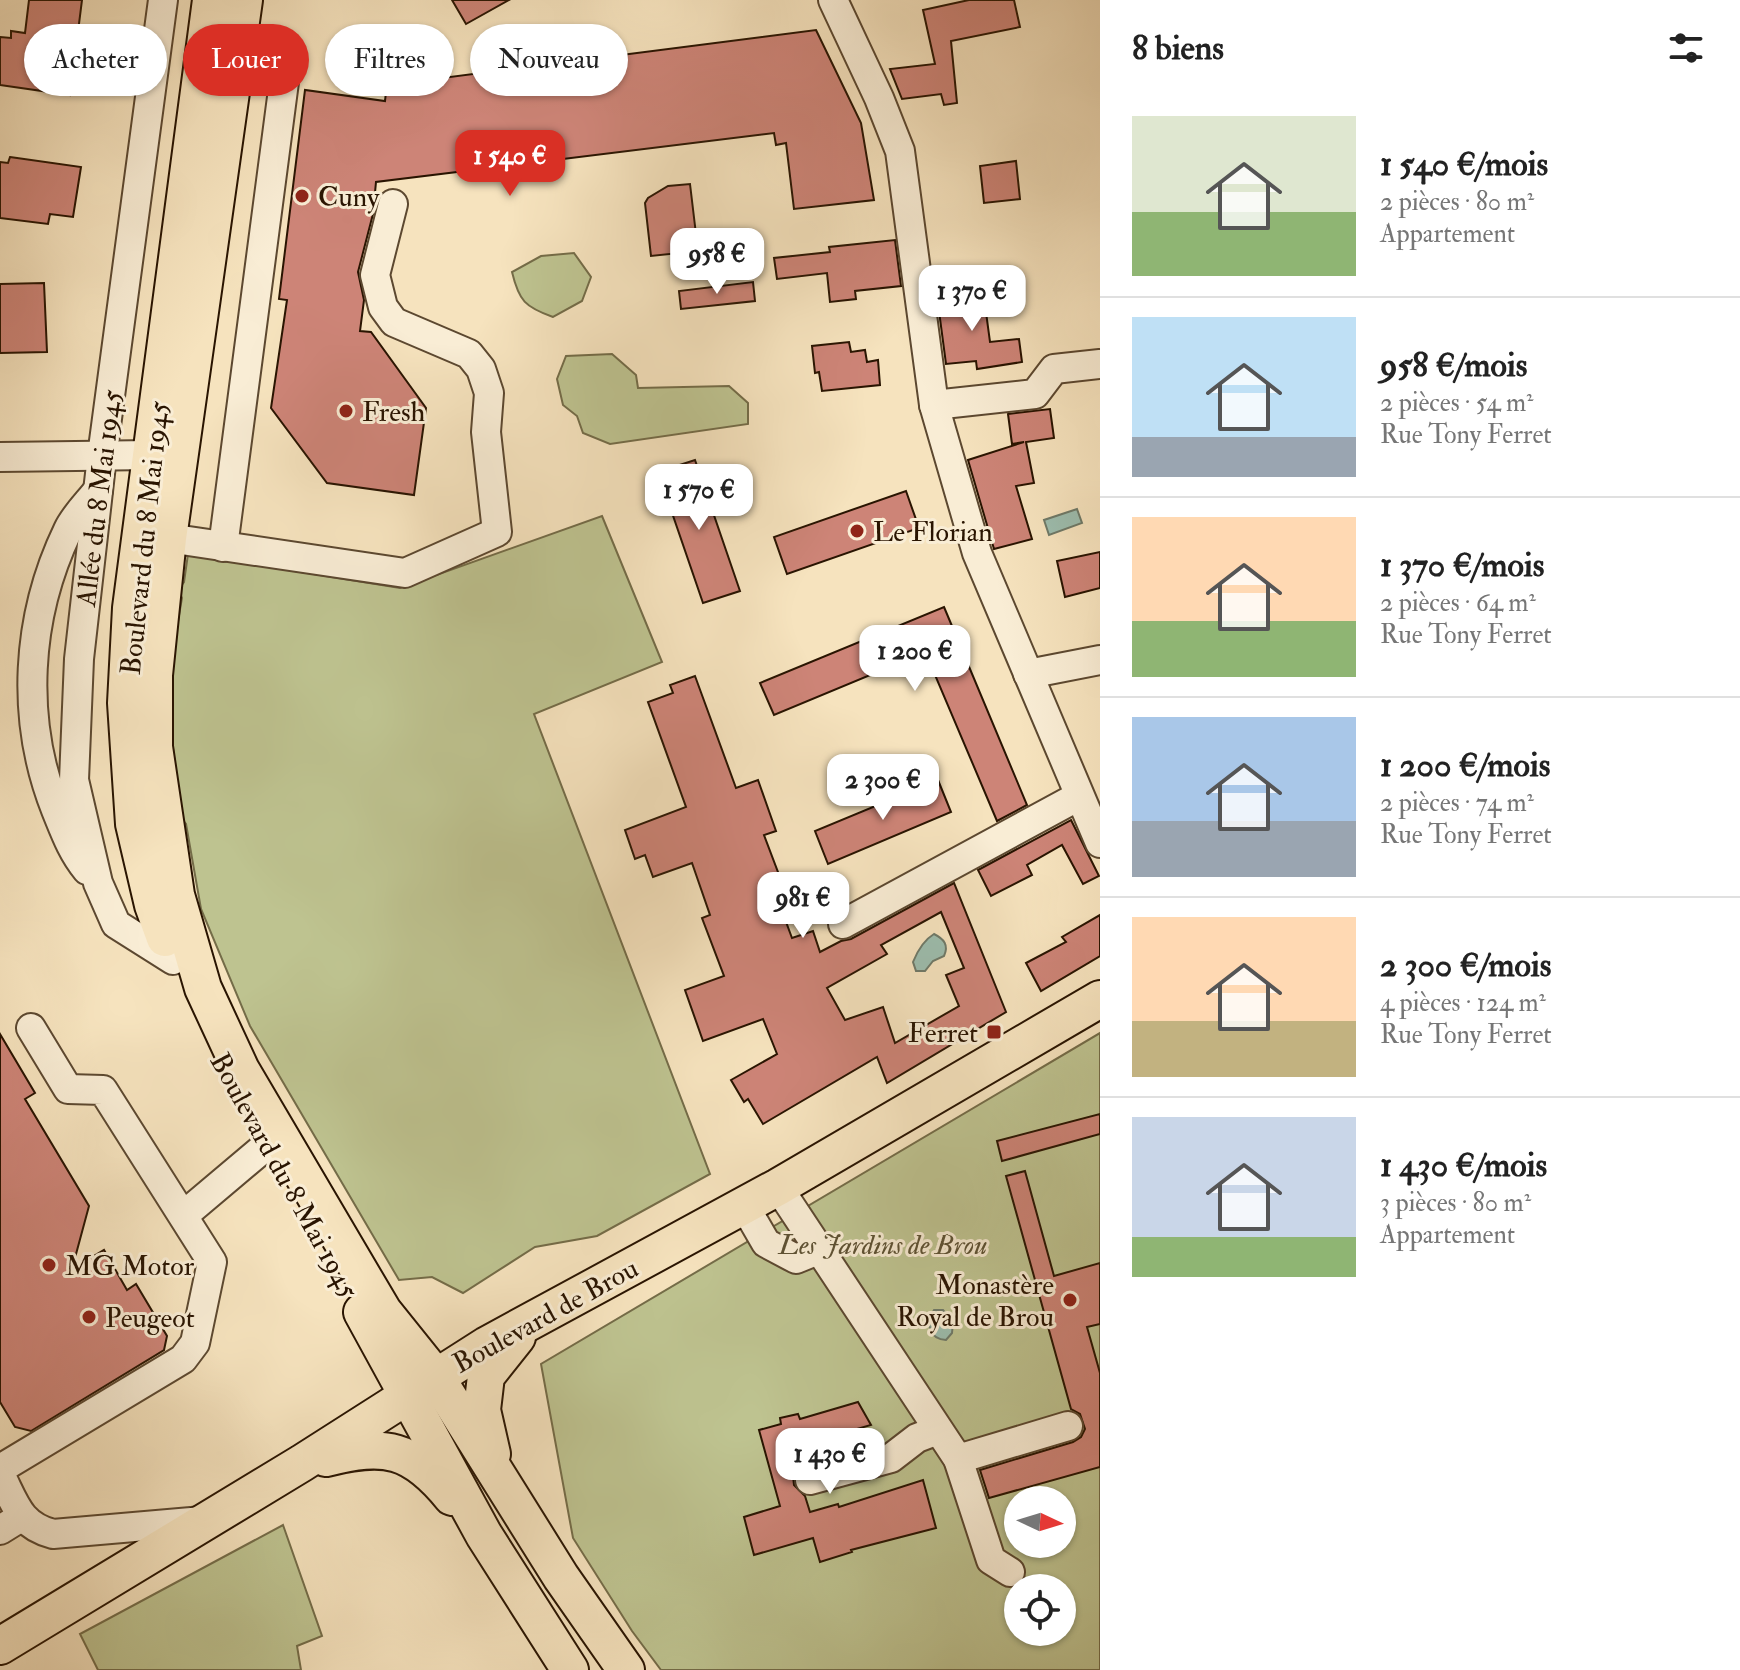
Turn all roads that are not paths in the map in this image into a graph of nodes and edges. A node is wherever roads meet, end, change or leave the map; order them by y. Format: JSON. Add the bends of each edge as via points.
{"nodes":[{"id":1,"x":163,"y":0,"type":"edge"},
{"id":2,"x":211,"y":0,"type":"edge"},
{"id":3,"x":244,"y":0,"type":"edge"},
{"id":4,"x":833,"y":0,"type":"edge"},
{"id":5,"x":282,"y":96,"type":"edge"},
{"id":6,"x":393,"y":204,"type":"dead end"},
{"id":7,"x":1100,"y":364,"type":"edge"},
{"id":8,"x":934,"y":405,"type":"junction"},
{"id":9,"x":151,"y":455,"type":"junction"},
{"id":10,"x":102,"y":456,"type":"junction"},
{"id":11,"x":0,"y":457,"type":"edge"},
{"id":12,"x":98,"y":489,"type":"junction"},
{"id":13,"x":168,"y":538,"type":"junction"},
{"id":14,"x":223,"y":547,"type":"junction"},
{"id":15,"x":1100,"y":660,"type":"edge"},
{"id":16,"x":1028,"y":674,"type":"junction"},
{"id":17,"x":1079,"y":796,"type":"junction"},
{"id":18,"x":1100,"y":843,"type":"edge"},
{"id":19,"x":98,"y":883,"type":"junction"},
{"id":20,"x":843,"y":924,"type":"dead end"},
{"id":21,"x":173,"y":960,"type":"junction"},
{"id":22,"x":1100,"y":999,"type":"edge"},
{"id":23,"x":31,"y":1028,"type":"dead end"},
{"id":24,"x":267,"y":1145,"type":"junction"},
{"id":25,"x":778,"y":1187,"type":"junction"},
{"id":26,"x":744,"y":1205,"type":"junction"},
{"id":27,"x":184,"y":1215,"type":"junction"},
{"id":28,"x":818,"y":1250,"type":"junction"},
{"id":29,"x":534,"y":1318,"type":"junction"},
{"id":30,"x":422,"y":1386,"type":"junction"},
{"id":31,"x":1068,"y":1426,"type":"dead end"},
{"id":32,"x":938,"y":1430,"type":"junction"},
{"id":33,"x":958,"y":1459,"type":"junction"},
{"id":34,"x":302,"y":1463,"type":"junction"},
{"id":35,"x":0,"y":1472,"type":"edge"},
{"id":36,"x":499,"y":1478,"type":"junction"},
{"id":37,"x":810,"y":1480,"type":"dead end"},
{"id":38,"x":208,"y":1521,"type":"junction"},
{"id":39,"x":11,"y":1523,"type":"edge"},
{"id":40,"x":484,"y":1535,"type":"junction"},
{"id":41,"x":1001,"y":1566,"type":"dead end"},
{"id":42,"x":0,"y":1646,"type":"edge"},
{"id":43,"x":570,"y":1670,"type":"edge"},
{"id":44,"x":626,"y":1670,"type":"edge"}],
"edges":[{"from":1,"to":10,"type":"street","name":"Allée du 8 Mai 1945"},
{"from":2,"to":9,"type":"main road","name":"Boulevard du 8 Mai 1945"},
{"from":3,"to":13,"type":"main road","name":"Boulevard du 8 Mai 1945","via":[[240,86]]},
{"from":4,"to":8,"type":"street","via":[[900,151]]},
{"from":5,"to":14,"type":"street"},
{"from":6,"to":14,"type":"street","via":[[375,275],[383,307],[394,322],[469,354],[481,369],[489,393],[486,432],[497,532],[405,573]]},
{"from":7,"to":8,"type":"street","via":[[1054,369],[1035,394]]},
{"from":8,"to":16,"type":"street","via":[[977,553]]},
{"from":9,"to":10,"type":"street"},
{"from":9,"to":21,"type":"main road","name":"Boulevard du 8 Mai 1945","via":[[131,608],[126,703],[134,824],[153,905]]},
{"from":10,"to":11,"type":"street"},
{"from":10,"to":12,"type":"street","name":"Allée du 8 Mai 1945"},
{"from":12,"to":19,"type":"street","name":"Allée du 8 Mai 1945","via":[[79,659],[74,780]]},
{"from":12,"to":19,"type":"street","via":[[69,527],[43,594],[32,663],[33,727],[47,785],[74,855]]},
{"from":13,"to":14,"type":"street"},
{"from":13,"to":30,"type":"main road","name":"Boulevard du 8 Mai 1945","via":[[154,675],[154,747],[176,895],[203,988],[241,1070]]},
{"from":15,"to":16,"type":"street"},
{"from":16,"to":17,"type":"street"},
{"from":17,"to":18,"type":"street"},
{"from":17,"to":20,"type":"street"},
{"from":19,"to":21,"type":"street","name":"Allée du 8 Mai 1945","via":[[116,924]]},
{"from":21,"to":24,"type":"main road","name":"Boulevard du 8 Mai 1945","via":[[191,1009]]},
{"from":22,"to":25,"type":"main road","name":"Boulevard de Brou"},
{"from":23,"to":27,"type":"street","via":[[68,1089],[103,1090]]},
{"from":24,"to":27,"type":"street"},
{"from":24,"to":30,"type":"main road","name":"Boulevard du 8 Mai 1945"},
{"from":25,"to":26,"type":"main road","name":"Boulevard de Brou"},
{"from":25,"to":28,"type":"street"},
{"from":26,"to":28,"type":"street","via":[[766,1243],[796,1259]]},
{"from":26,"to":29,"type":"main road","name":"Boulevard de Brou"},
{"from":27,"to":35,"type":"street","via":[[212,1262],[195,1343],[183,1359]]},
{"from":28,"to":32,"type":"street"},
{"from":29,"to":30,"type":"main road","name":"Boulevard de Brou"},
{"from":29,"to":36,"type":"main road","via":[[486,1376],[482,1410]]},
{"from":30,"to":34,"type":"main road","name":"Boulevard de Brou"},
{"from":30,"to":36,"type":"main road"},
{"from":30,"to":40,"type":"main road"},
{"from":31,"to":33,"type":"street"},
{"from":32,"to":33,"type":"street"},
{"from":32,"to":37,"type":"street","via":[[891,1458]]},
{"from":33,"to":41,"type":"street"},
{"from":34,"to":38,"type":"main road","name":"Boulevard de Brou"},
{"from":34,"to":40,"type":"main road","via":[[369,1449],[408,1457],[439,1480]]},
{"from":35,"to":39,"type":"street"},
{"from":36,"to":44,"type":"main road"},
{"from":38,"to":39,"type":"street","via":[[53,1534]]},
{"from":38,"to":42,"type":"main road","name":"Boulevard de Brou"},
{"from":40,"to":43,"type":"main road"}]}
